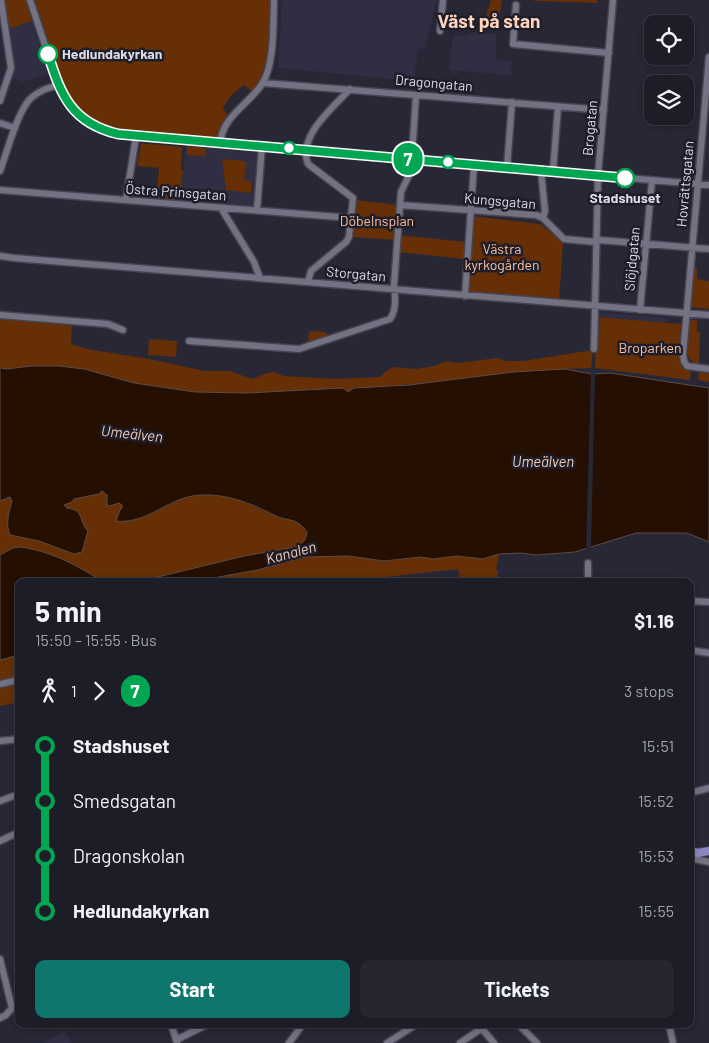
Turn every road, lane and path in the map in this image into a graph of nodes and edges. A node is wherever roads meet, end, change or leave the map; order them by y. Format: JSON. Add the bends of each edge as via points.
{"nodes":[{"id":1,"x":1,"y":0,"type":"edge"},
{"id":2,"x":30,"y":0,"type":"edge"},
{"id":3,"x":274,"y":0,"type":"edge"},
{"id":4,"x":442,"y":0,"type":"edge"},
{"id":5,"x":613,"y":0,"type":"edge"},
{"id":6,"x":516,"y":5,"type":"dead end"},
{"id":7,"x":440,"y":31,"type":"dead end"},
{"id":8,"x":609,"y":53,"type":"junction"},
{"id":9,"x":709,"y":57,"type":"edge"},
{"id":10,"x":263,"y":83,"type":"junction"},
{"id":11,"x":58,"y":85,"type":"junction"},
{"id":12,"x":350,"y":89,"type":"junction"},
{"id":13,"x":416,"y":95,"type":"junction"},
{"id":14,"x":0,"y":101,"type":"edge"},
{"id":15,"x":512,"y":102,"type":"junction"},
{"id":16,"x":558,"y":107,"type":"junction"},
{"id":17,"x":604,"y":110,"type":"junction"},
{"id":18,"x":706,"y":119,"type":"edge"},
{"id":19,"x":0,"y":122,"type":"edge"},
{"id":20,"x":15,"y":128,"type":"junction"},
{"id":21,"x":136,"y":136,"type":"junction"},
{"id":22,"x":220,"y":143,"type":"junction"},
{"id":23,"x":262,"y":146,"type":"junction"},
{"id":24,"x":306,"y":150,"type":"junction"},
{"id":25,"x":411,"y":159,"type":"junction"},
{"id":26,"x":474,"y":165,"type":"junction"},
{"id":27,"x":507,"y":167,"type":"junction"},
{"id":28,"x":0,"y":171,"type":"edge"},
{"id":29,"x":542,"y":171,"type":"junction"},
{"id":30,"x":552,"y":171,"type":"junction"},
{"id":31,"x":598,"y":175,"type":"junction"},
{"id":32,"x":652,"y":180,"type":"junction"},
{"id":33,"x":697,"y":184,"type":"junction"},
{"id":34,"x":709,"y":185,"type":"edge"},
{"id":35,"x":0,"y":190,"type":"edge"},
{"id":36,"x":126,"y":200,"type":"junction"},
{"id":37,"x":400,"y":205,"type":"junction"},
{"id":38,"x":221,"y":208,"type":"junction"},
{"id":39,"x":257,"y":210,"type":"junction"},
{"id":40,"x":470,"y":210,"type":"junction"},
{"id":41,"x":351,"y":218,"type":"junction"},
{"id":42,"x":543,"y":218,"type":"junction"},
{"id":43,"x":596,"y":242,"type":"junction"},
{"id":44,"x":646,"y":244,"type":"junction"},
{"id":45,"x":692,"y":248,"type":"junction"},
{"id":46,"x":709,"y":249,"type":"edge"},
{"id":47,"x":0,"y":256,"type":"edge"},
{"id":48,"x":260,"y":278,"type":"junction"},
{"id":49,"x":308,"y":282,"type":"junction"},
{"id":50,"x":394,"y":290,"type":"junction"},
{"id":51,"x":465,"y":296,"type":"junction"},
{"id":52,"x":595,"y":306,"type":"junction"},
{"id":53,"x":640,"y":310,"type":"junction"},
{"id":54,"x":686,"y":314,"type":"junction"},
{"id":55,"x":0,"y":315,"type":"edge"},
{"id":56,"x":709,"y":315,"type":"edge"},
{"id":57,"x":123,"y":330,"type":"dead end"},
{"id":58,"x":189,"y":341,"type":"dead end"},
{"id":59,"x":594,"y":349,"type":"dead end"},
{"id":60,"x":709,"y":369,"type":"edge"},
{"id":61,"x":588,"y":563,"type":"dead end"},
{"id":62,"x":588,"y":578,"type":"edge"},
{"id":63,"x":694,"y":601,"type":"edge"},
{"id":64,"x":709,"y":602,"type":"edge"},
{"id":65,"x":694,"y":651,"type":"edge"},
{"id":66,"x":709,"y":653,"type":"edge"},
{"id":67,"x":15,"y":681,"type":"edge"},
{"id":68,"x":0,"y":684,"type":"edge"},
{"id":69,"x":15,"y":739,"type":"edge"},
{"id":70,"x":0,"y":741,"type":"edge"},
{"id":71,"x":709,"y":784,"type":"edge"},
{"id":72,"x":694,"y":786,"type":"edge"},
{"id":73,"x":709,"y":788,"type":"edge"},
{"id":74,"x":694,"y":792,"type":"edge"},
{"id":75,"x":15,"y":795,"type":"edge"},
{"id":76,"x":0,"y":801,"type":"edge"},
{"id":77,"x":15,"y":834,"type":"edge"},
{"id":78,"x":0,"y":841,"type":"edge"},
{"id":79,"x":694,"y":851,"type":"edge"},
{"id":80,"x":709,"y":851,"type":"edge"},
{"id":81,"x":694,"y":859,"type":"edge"},
{"id":82,"x":709,"y":862,"type":"edge"},
{"id":83,"x":0,"y":960,"type":"edge"},
{"id":84,"x":0,"y":1018,"type":"edge"},
{"id":85,"x":172,"y":1028,"type":"edge"},
{"id":86,"x":201,"y":1028,"type":"edge"},
{"id":87,"x":300,"y":1028,"type":"edge"},
{"id":88,"x":411,"y":1028,"type":"edge"},
{"id":89,"x":478,"y":1028,"type":"edge"},
{"id":90,"x":482,"y":1028,"type":"edge"},
{"id":91,"x":522,"y":1028,"type":"edge"},
{"id":92,"x":670,"y":1028,"type":"edge"},
{"id":93,"x":177,"y":1041,"type":"edge"},
{"id":94,"x":290,"y":1043,"type":"edge"},
{"id":95,"x":387,"y":1043,"type":"edge"},
{"id":96,"x":460,"y":1043,"type":"edge"},
{"id":97,"x":494,"y":1043,"type":"edge"},
{"id":98,"x":537,"y":1043,"type":"edge"},
{"id":99,"x":673,"y":1043,"type":"edge"}],
"edges":[{"from":1,"to":14,"type":"street","via":[[11,68]]},
{"from":2,"to":11,"type":"street"},
{"from":3,"to":10,"type":"street","via":[[268,66]]},
{"from":4,"to":7,"type":"street"},
{"from":5,"to":8,"type":"street","name":"Brogatan"},
{"from":6,"to":8,"type":"street","via":[[513,44]]},
{"from":8,"to":17,"type":"street","name":"Brogatan"},
{"from":9,"to":18,"type":"street","name":"Hovrättsgatan"},
{"from":10,"to":12,"type":"street","name":"Dragongatan"},
{"from":10,"to":22,"type":"street","via":[[222,129]]},
{"from":11,"to":20,"type":"street","via":[[30,99]]},
{"from":11,"to":21,"type":"street","via":[[68,104],[87,122],[104,130]]},
{"from":12,"to":13,"type":"street","name":"Dragongatan"},
{"from":12,"to":24,"type":"street","via":[[310,134]]},
{"from":13,"to":15,"type":"street","name":"Dragongatan"},
{"from":13,"to":25,"type":"street"},
{"from":15,"to":16,"type":"street","name":"Dragongatan"},
{"from":15,"to":27,"type":"street"},
{"from":16,"to":17,"type":"street","name":"Dragongatan"},
{"from":16,"to":30,"type":"street"},
{"from":17,"to":31,"type":"street","name":"Brogatan"},
{"from":18,"to":33,"type":"street","name":"Hovrättsgatan"},
{"from":19,"to":20,"type":"street"},
{"from":20,"to":28,"type":"street"},
{"from":21,"to":22,"type":"street"},
{"from":21,"to":36,"type":"street"},
{"from":22,"to":23,"type":"street"},
{"from":23,"to":24,"type":"street"},
{"from":23,"to":39,"type":"street"},
{"from":24,"to":25,"type":"street"},
{"from":24,"to":41,"type":"street","via":[[308,164],[353,198]]},
{"from":25,"to":26,"type":"street"},
{"from":25,"to":37,"type":"street","via":[[411,171],[401,188]]},
{"from":26,"to":27,"type":"street"},
{"from":26,"to":40,"type":"street"},
{"from":27,"to":29,"type":"street"},
{"from":29,"to":30,"type":"street"},
{"from":29,"to":42,"type":"street"},
{"from":30,"to":31,"type":"street"},
{"from":31,"to":32,"type":"street"},
{"from":31,"to":43,"type":"street","name":"Brogatan"},
{"from":32,"to":33,"type":"street"},
{"from":32,"to":44,"type":"street","name":"Slöjdgatan"},
{"from":33,"to":34,"type":"street"},
{"from":33,"to":45,"type":"street","name":"Hovrättsgatan"},
{"from":35,"to":36,"type":"street","name":"Östra Prinsgatan"},
{"from":36,"to":38,"type":"street","name":"Östra Prinsgatan"},
{"from":37,"to":40,"type":"street","name":"Kungsgatan"},
{"from":37,"to":50,"type":"street"},
{"from":38,"to":39,"type":"street","name":"Östra Prinsgatan"},
{"from":38,"to":48,"type":"street","via":[[254,262]]},
{"from":39,"to":41,"type":"street","name":"Östra Prinsgatan"},
{"from":40,"to":42,"type":"street","name":"Kungsgatan"},
{"from":40,"to":51,"type":"street"},
{"from":41,"to":49,"type":"street","via":[[348,239],[310,271]]},
{"from":42,"to":43,"type":"street","name":"Kungsgatan","via":[[564,239]]},
{"from":43,"to":44,"type":"street","name":"Kungsgatan"},
{"from":43,"to":52,"type":"street","name":"Brogatan"},
{"from":44,"to":45,"type":"street","name":"Kungsgatan"},
{"from":44,"to":53,"type":"street","name":"Slöjdgatan"},
{"from":45,"to":46,"type":"street","name":"Kungsgatan"},
{"from":45,"to":54,"type":"street","name":"Hovrättsgatan"},
{"from":47,"to":48,"type":"street","name":"Storgatan"},
{"from":48,"to":49,"type":"street","name":"Storgatan"},
{"from":49,"to":50,"type":"street","name":"Storgatan"},
{"from":50,"to":51,"type":"street","name":"Storgatan"},
{"from":50,"to":58,"type":"street","via":[[394,313],[388,321],[299,349]]},
{"from":51,"to":52,"type":"street","name":"Storgatan"},
{"from":52,"to":53,"type":"street","name":"Storgatan"},
{"from":52,"to":59,"type":"street","name":"Brogatan"},
{"from":53,"to":54,"type":"street","name":"Storgatan"},
{"from":54,"to":56,"type":"street","name":"Storgatan"},
{"from":54,"to":60,"type":"street","name":"Hovrättsgatan","via":[[684,361],[691,368]]},
{"from":55,"to":57,"type":"street","via":[[113,324]]},
{"from":61,"to":62,"type":"street"},
{"from":63,"to":64,"type":"street"},
{"from":65,"to":66,"type":"street"},
{"from":67,"to":68,"type":"street"},
{"from":69,"to":70,"type":"street"},
{"from":71,"to":72,"type":"street"},
{"from":73,"to":74,"type":"street"},
{"from":75,"to":76,"type":"street"},
{"from":77,"to":78,"type":"street"},
{"from":79,"to":80,"type":"main road"},
{"from":81,"to":82,"type":"street"},
{"from":83,"to":84,"type":"street","via":[[12,1008]]},
{"from":85,"to":93,"type":"street"},
{"from":86,"to":93,"type":"street"},
{"from":87,"to":94,"type":"street"},
{"from":88,"to":95,"type":"street"},
{"from":89,"to":96,"type":"street"},
{"from":90,"to":97,"type":"street"},
{"from":91,"to":98,"type":"street"},
{"from":92,"to":99,"type":"street"}]}
